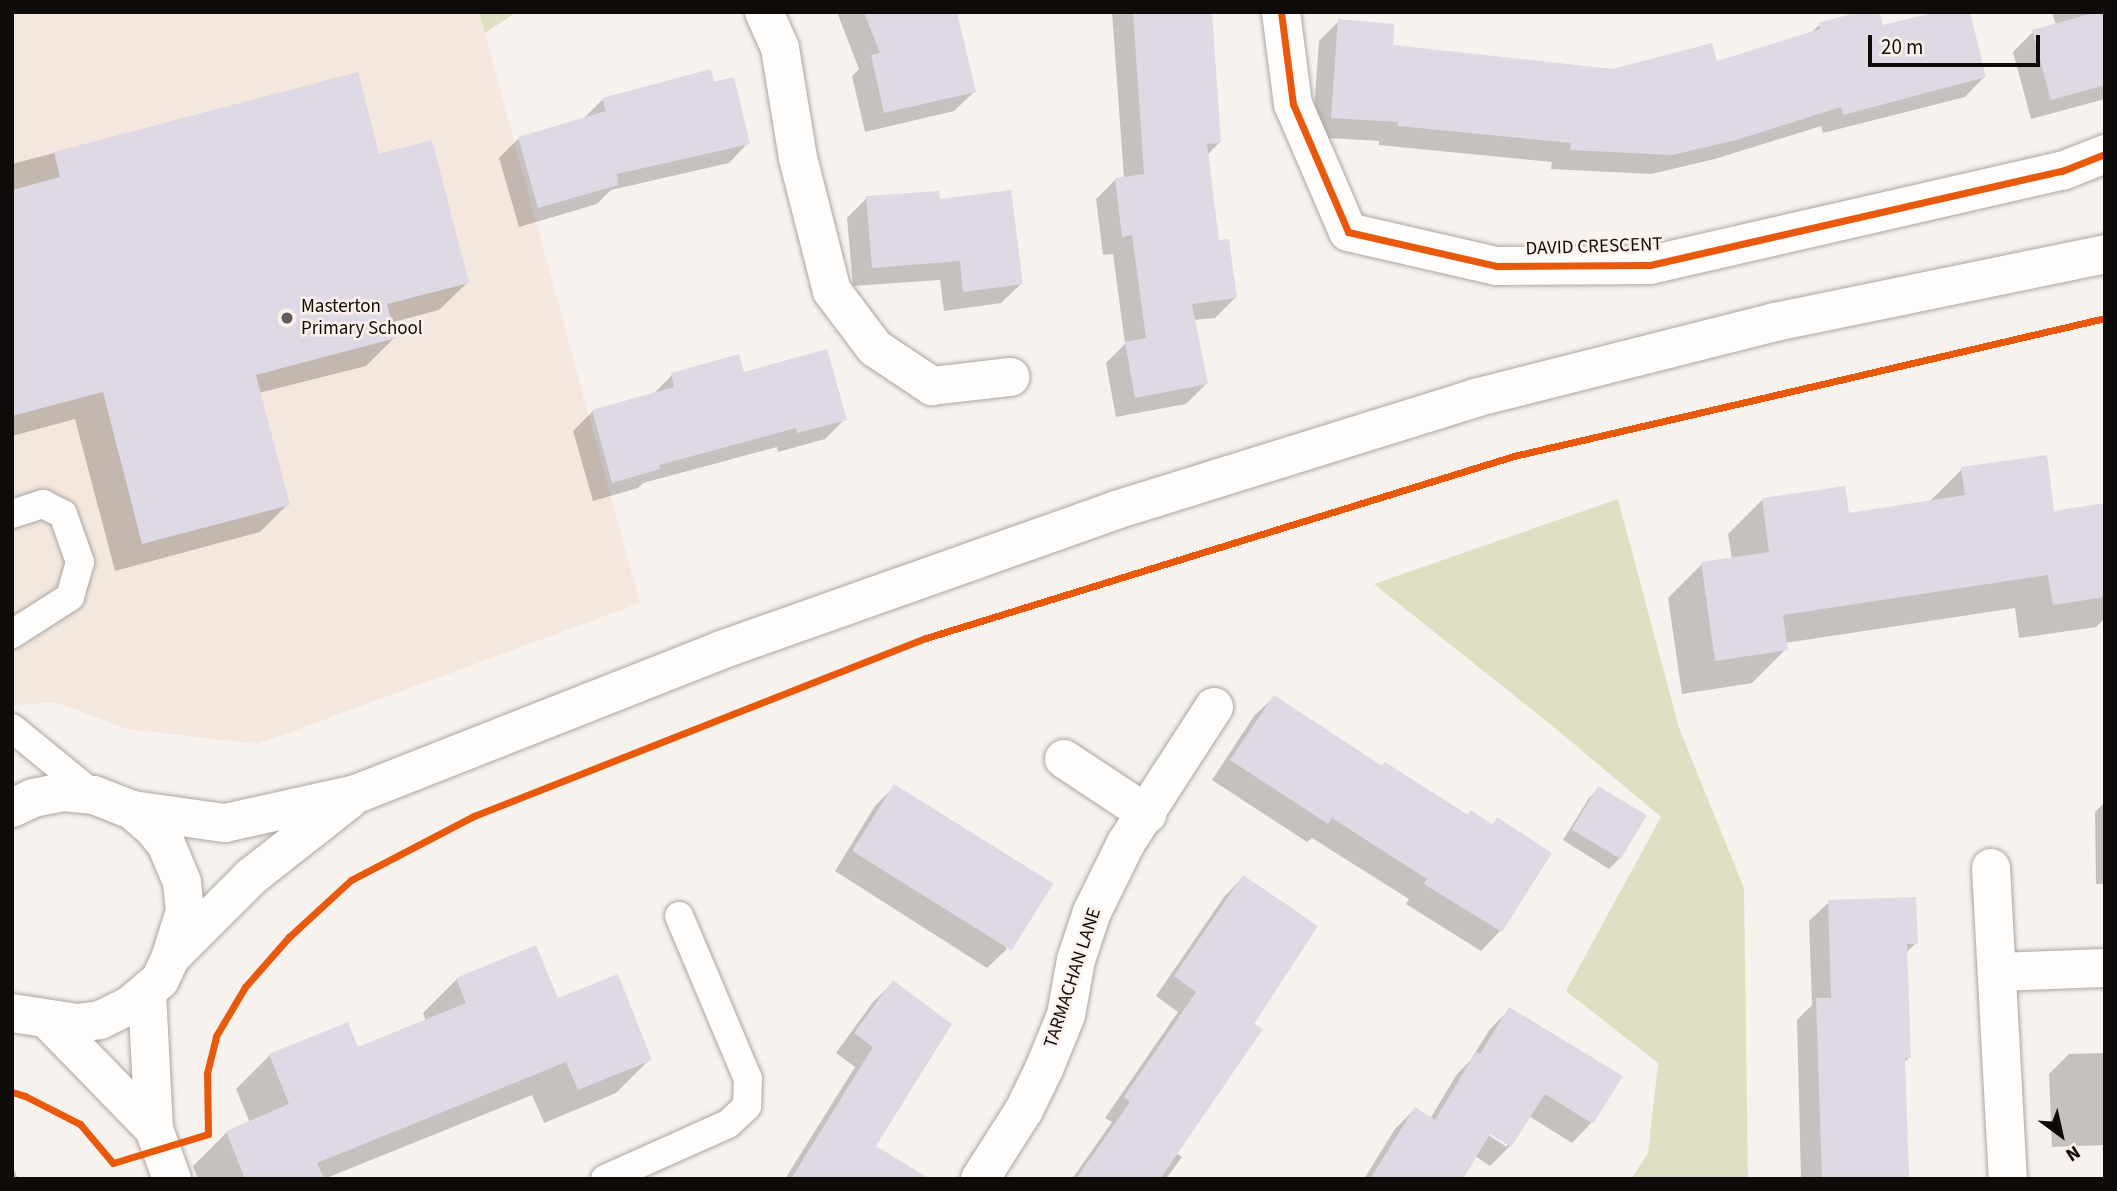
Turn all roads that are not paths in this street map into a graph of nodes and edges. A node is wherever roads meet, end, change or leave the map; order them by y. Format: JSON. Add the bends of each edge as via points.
{"nodes":[{"id":1,"x":764,"y":12,"type":"edge"},
{"id":2,"x":1281,"y":12,"type":"edge"},
{"id":3,"x":2105,"y":155,"type":"edge"},
{"id":4,"x":2105,"y":254,"type":"edge"},
{"id":5,"x":1010,"y":377,"type":"dead end"},
{"id":6,"x":12,"y":513,"type":"edge"},
{"id":7,"x":12,"y":634,"type":"edge"},
{"id":8,"x":1214,"y":707,"type":"dead end"},
{"id":9,"x":12,"y":728,"type":"edge"},
{"id":10,"x":1064,"y":759,"type":"dead end"},
{"id":11,"x":356,"y":794,"type":"junction"},
{"id":12,"x":94,"y":795,"type":"junction"},
{"id":13,"x":12,"y":808,"type":"edge"},
{"id":14,"x":132,"y":810,"type":"junction"},
{"id":15,"x":1147,"y":814,"type":"junction"},
{"id":16,"x":1991,"y":867,"type":"dead end"},
{"id":17,"x":679,"y":916,"type":"dead end"},
{"id":18,"x":172,"y":956,"type":"junction"},
{"id":19,"x":2105,"y":968,"type":"edge"},
{"id":20,"x":1997,"y":972,"type":"junction"},
{"id":21,"x":147,"y":992,"type":"junction"},
{"id":22,"x":24,"y":1014,"type":"edge"},
{"id":23,"x":154,"y":1129,"type":"junction"},
{"id":24,"x":172,"y":1179,"type":"edge"},
{"id":25,"x":605,"y":1179,"type":"edge"},
{"id":26,"x":980,"y":1179,"type":"edge"},
{"id":27,"x":2008,"y":1179,"type":"edge"}],
"edges":[{"from":1,"to":5,"type":"street","via":[[780,48],[798,158],[832,291],[875,348],[932,386]]},
{"from":2,"to":3,"type":"street","name":"DAVID CRESCENT","via":[[1293,104],[1348,232],[1496,266],[1650,265],[2062,171]]},
{"from":4,"to":11,"type":"street","via":[[1774,322],[1449,406],[1116,510],[721,650]]},
{"from":6,"to":7,"type":"lane","via":[[43,504],[63,514],[80,562],[69,597]]},
{"from":8,"to":15,"type":"street","name":"TARMACHAN LANE"},
{"from":9,"to":12,"type":"lane"},
{"from":10,"to":15,"type":"street"},
{"from":11,"to":14,"type":"street","via":[[225,823]]},
{"from":11,"to":18,"type":"street","via":[[252,876]]},
{"from":12,"to":13,"type":"street","via":[[64,792]]},
{"from":12,"to":14,"type":"street"},
{"from":14,"to":18,"type":"street","via":[[166,844],[182,882],[185,911]]},
{"from":15,"to":26,"type":"street","name":"TARMACHAN LANE","via":[[1126,844],[1092,912],[1076,960],[1066,1015],[1044,1069]]},
{"from":16,"to":20,"type":"street"},
{"from":17,"to":25,"type":"lane","via":[[748,1079],[747,1106],[728,1124]]},
{"from":18,"to":21,"type":"street","via":[[160,980]]},
{"from":19,"to":20,"type":"street"},
{"from":20,"to":27,"type":"street"},
{"from":21,"to":22,"type":"street","via":[[100,1020],[77,1024]]},
{"from":21,"to":23,"type":"street"},
{"from":22,"to":23,"type":"street"},
{"from":23,"to":24,"type":"street"}]}
